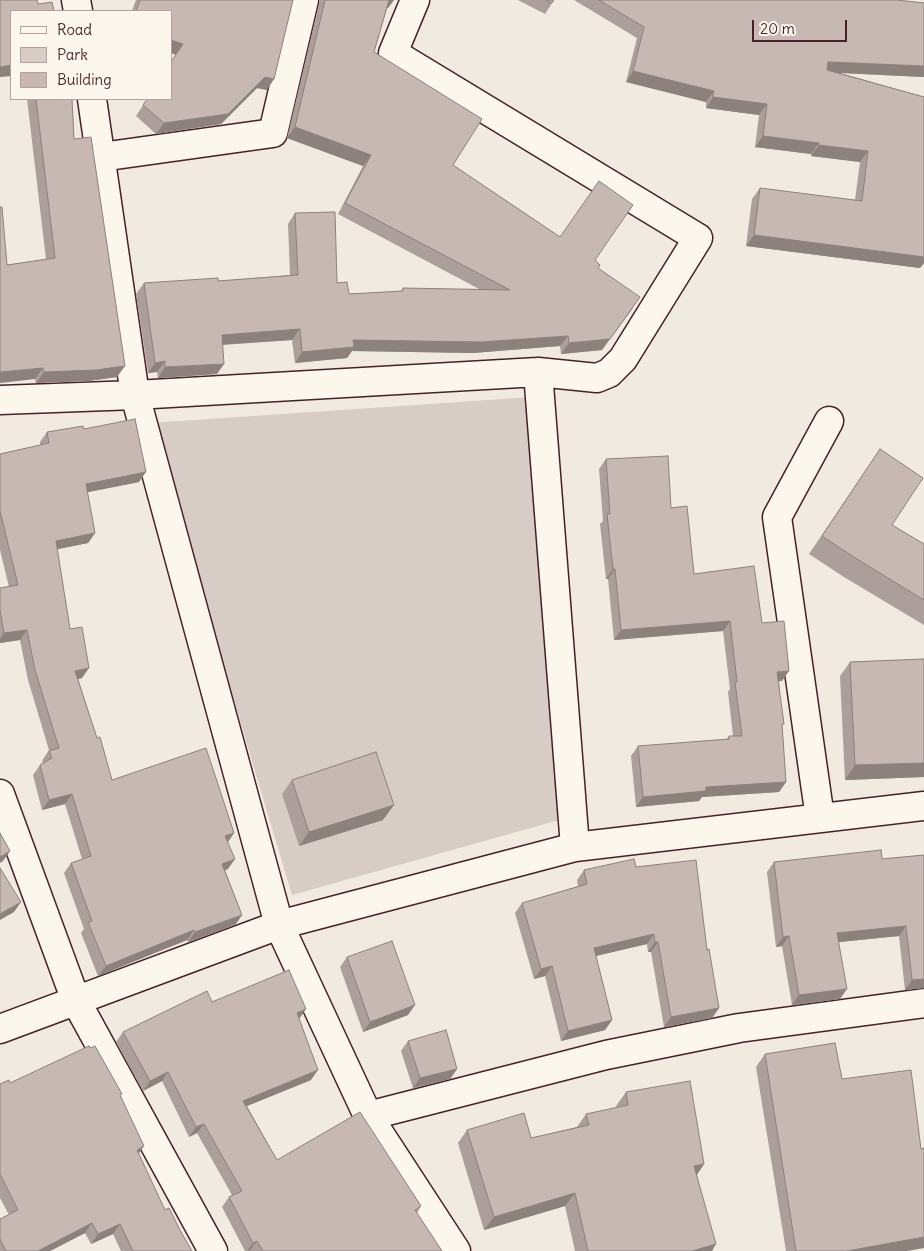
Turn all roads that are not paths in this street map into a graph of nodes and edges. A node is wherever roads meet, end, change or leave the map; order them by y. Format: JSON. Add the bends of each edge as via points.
{"nodes":[{"id":1,"x":304,"y":0,"type":"edge"},
{"id":2,"x":415,"y":0,"type":"edge"},
{"id":3,"x":92,"y":100,"type":"edge"},
{"id":4,"x":101,"y":157,"type":"junction"},
{"id":5,"x":538,"y":372,"type":"junction"},
{"id":6,"x":135,"y":395,"type":"junction"},
{"id":7,"x":0,"y":400,"type":"edge"},
{"id":8,"x":829,"y":421,"type":"dead end"},
{"id":9,"x":0,"y":794,"type":"edge"},
{"id":10,"x":924,"y":806,"type":"edge"},
{"id":11,"x":820,"y":818,"type":"junction"},
{"id":12,"x":575,"y":847,"type":"junction"},
{"id":13,"x":279,"y":925,"type":"junction"},
{"id":14,"x":76,"y":1001,"type":"junction"},
{"id":15,"x":924,"y":1003,"type":"edge"},
{"id":16,"x":0,"y":1029,"type":"edge"},
{"id":17,"x":368,"y":1116,"type":"junction"},
{"id":18,"x":213,"y":1251,"type":"edge"},
{"id":19,"x":456,"y":1251,"type":"edge"}],
"edges":[{"from":1,"to":4,"type":"street","via":[[273,133]]},
{"from":2,"to":5,"type":"street","via":[[393,54],[698,238],[624,359],[609,373],[586,378]]},
{"from":3,"to":4,"type":"street"},
{"from":4,"to":6,"type":"street"},
{"from":5,"to":6,"type":"street"},
{"from":5,"to":12,"type":"street"},
{"from":6,"to":7,"type":"street"},
{"from":6,"to":13,"type":"street"},
{"from":8,"to":11,"type":"street","via":[[777,517]]},
{"from":9,"to":14,"type":"street"},
{"from":10,"to":11,"type":"street"},
{"from":11,"to":12,"type":"street"},
{"from":12,"to":13,"type":"street"},
{"from":13,"to":14,"type":"street"},
{"from":13,"to":17,"type":"street"},
{"from":14,"to":16,"type":"street"},
{"from":14,"to":18,"type":"street"},
{"from":15,"to":17,"type":"street","via":[[739,1028],[625,1051]]},
{"from":17,"to":19,"type":"street"}]}
